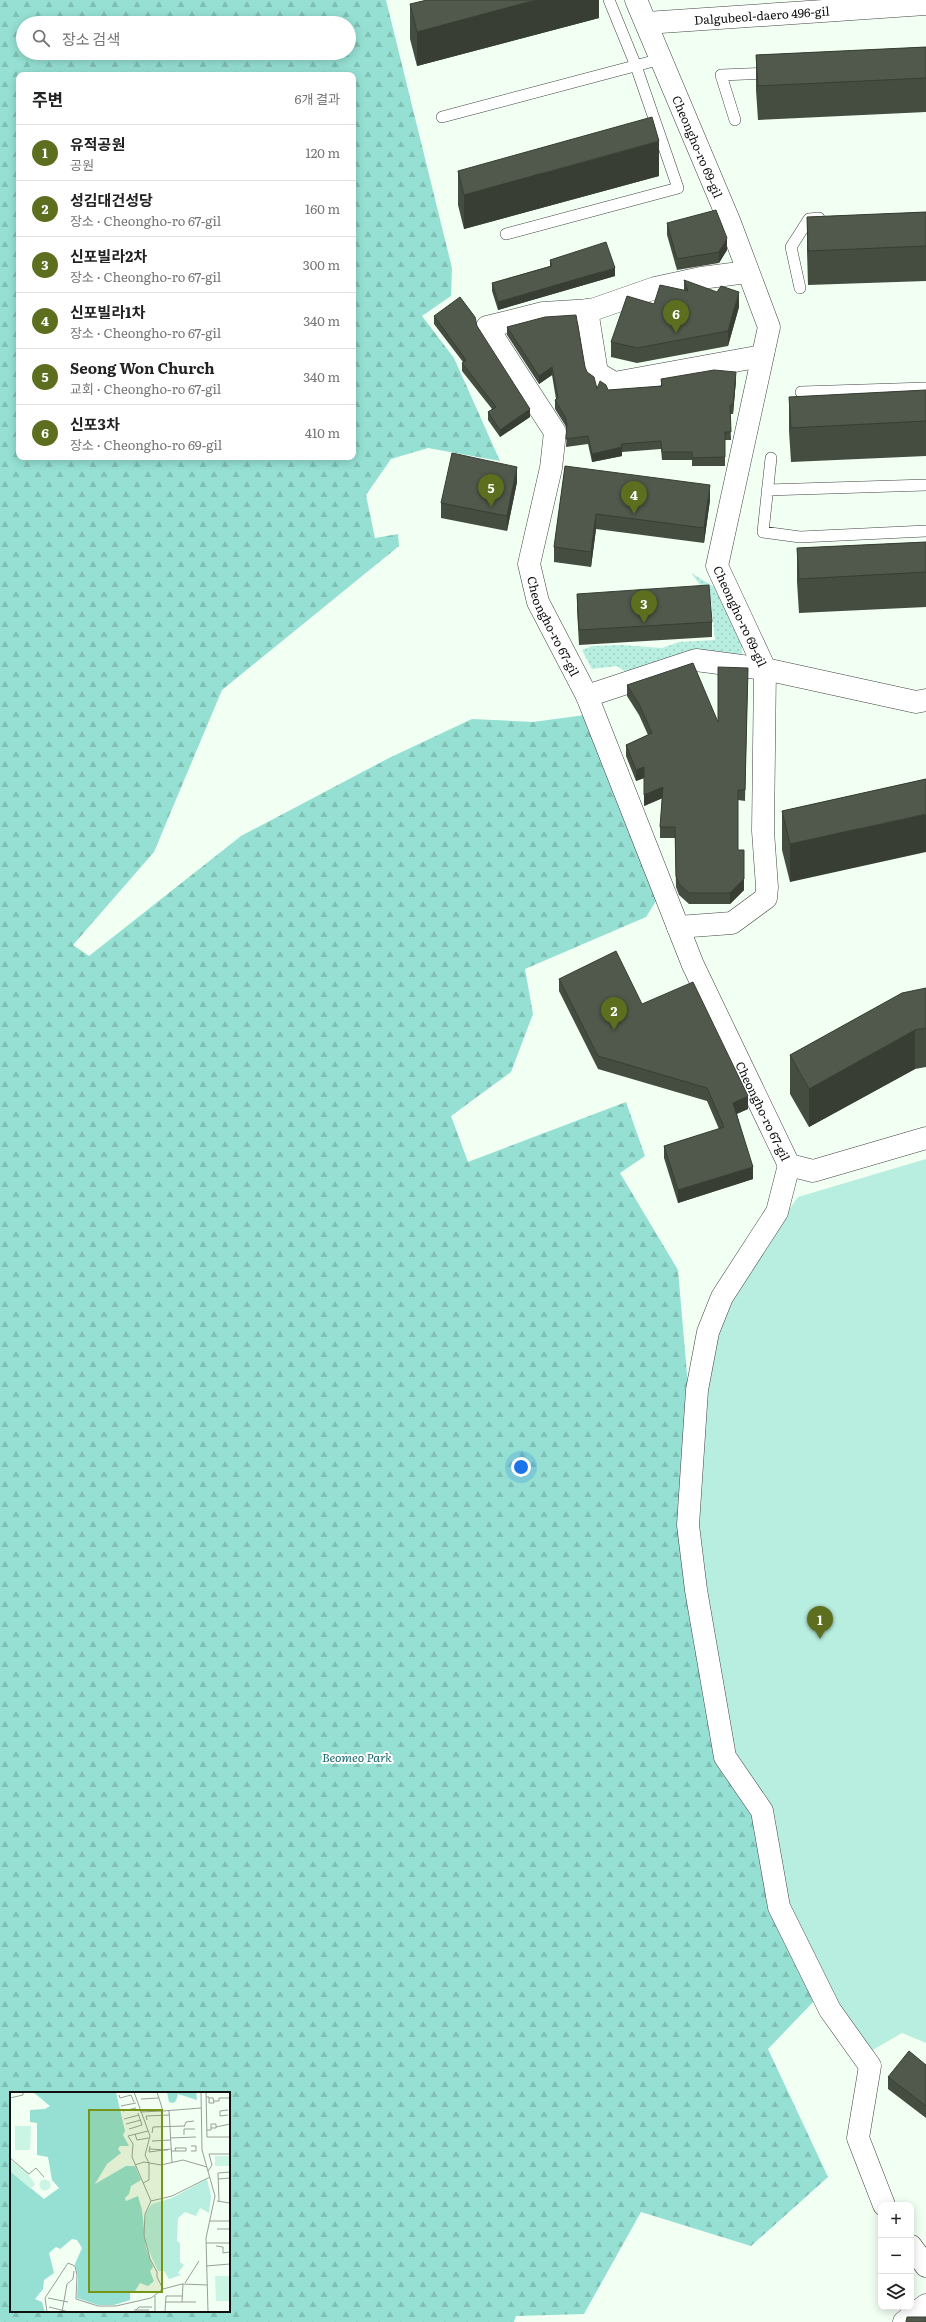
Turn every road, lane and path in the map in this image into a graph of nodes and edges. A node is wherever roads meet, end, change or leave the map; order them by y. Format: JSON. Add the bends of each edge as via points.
{"nodes":[{"id":1,"x":609,"y":0,"type":"edge"},
{"id":2,"x":636,"y":0,"type":"edge"},
{"id":3,"x":926,"y":4,"type":"edge"},
{"id":4,"x":646,"y":23,"type":"junction"},
{"id":5,"x":661,"y":59,"type":"junction"},
{"id":6,"x":636,"y":66,"type":"junction"},
{"id":7,"x":784,"y":73,"type":"edge"},
{"id":8,"x":442,"y":117,"type":"dead end"},
{"id":9,"x":734,"y":120,"type":"dead end"},
{"id":10,"x":833,"y":218,"type":"edge"},
{"id":11,"x":506,"y":234,"type":"dead end"},
{"id":12,"x":747,"y":272,"type":"junction"},
{"id":13,"x":800,"y":288,"type":"dead end"},
{"id":14,"x":587,"y":310,"type":"junction"},
{"id":15,"x":762,"y":356,"type":"junction"},
{"id":16,"x":926,"y":388,"type":"edge"},
{"id":17,"x":801,"y":392,"type":"dead end"},
{"id":18,"x":771,"y":458,"type":"dead end"},
{"id":19,"x":926,"y":484,"type":"edge"},
{"id":20,"x":767,"y":490,"type":"junction"},
{"id":21,"x":926,"y":531,"type":"edge"},
{"id":22,"x":764,"y":669,"type":"junction"},
{"id":23,"x":587,"y":696,"type":"junction"},
{"id":24,"x":926,"y":700,"type":"edge"},
{"id":25,"x":678,"y":927,"type":"junction"},
{"id":26,"x":926,"y":1138,"type":"edge"},
{"id":27,"x":789,"y":1164,"type":"junction"},
{"id":28,"x":883,"y":2202,"type":"edge"},
{"id":29,"x":914,"y":2250,"type":"edge"},
{"id":30,"x":926,"y":2266,"type":"edge"},
{"id":31,"x":926,"y":2305,"type":"edge"},
{"id":32,"x":904,"y":2322,"type":"edge"}],
"edges":[{"from":1,"to":6,"type":"lane"},
{"from":2,"to":4,"type":"street"},
{"from":3,"to":4,"type":"street","name":"Dalgubeol-daero 496-gil"},
{"from":4,"to":5,"type":"street","name":"Cheongho-ro 69-gil"},
{"from":5,"to":6,"type":"lane"},
{"from":5,"to":12,"type":"street","name":"Cheongho-ro 69-gil","via":[[730,223]]},
{"from":6,"to":8,"type":"lane"},
{"from":6,"to":11,"type":"lane","via":[[652,125],[678,188]]},
{"from":7,"to":9,"type":"lane","via":[[721,74]]},
{"from":10,"to":13,"type":"lane","via":[[810,219],[791,247]]},
{"from":12,"to":14,"type":"street","via":[[655,288]]},
{"from":12,"to":15,"type":"street","name":"Cheongho-ro 69-gil","via":[[769,327]]},
{"from":14,"to":15,"type":"street","via":[[597,372],[614,383]]},
{"from":14,"to":23,"type":"street","name":"Cheongho-ro 67-gil","via":[[543,313],[487,327],[555,432],[551,468],[529,564],[538,602]]},
{"from":15,"to":22,"type":"street","name":"Cheongho-ro 69-gil","via":[[716,566]]},
{"from":16,"to":17,"type":"lane"},
{"from":18,"to":20,"type":"lane"},
{"from":19,"to":20,"type":"lane"},
{"from":20,"to":21,"type":"lane","via":[[763,532],[800,537]]},
{"from":22,"to":23,"type":"street","via":[[696,660]]},
{"from":22,"to":24,"type":"street","name":"Cheongho-ro 69-gil","via":[[916,702]]},
{"from":22,"to":25,"type":"street","via":[[763,831],[766,898],[732,923]]},
{"from":23,"to":25,"type":"street","name":"Cheongho-ro 67-gil"},
{"from":25,"to":27,"type":"street","name":"Cheongho-ro 67-gil","via":[[693,965]]},
{"from":26,"to":27,"type":"street","name":"Cheongho-ro 67-gil","via":[[812,1171]]},
{"from":27,"to":28,"type":"street","via":[[777,1212],[722,1296],[708,1332],[697,1390],[688,1525],[696,1590],[725,1757],[762,1811],[779,1907],[830,2010],[870,2066],[858,2138]]},
{"from":29,"to":30,"type":"street"},
{"from":31,"to":32,"type":"street"}]}
